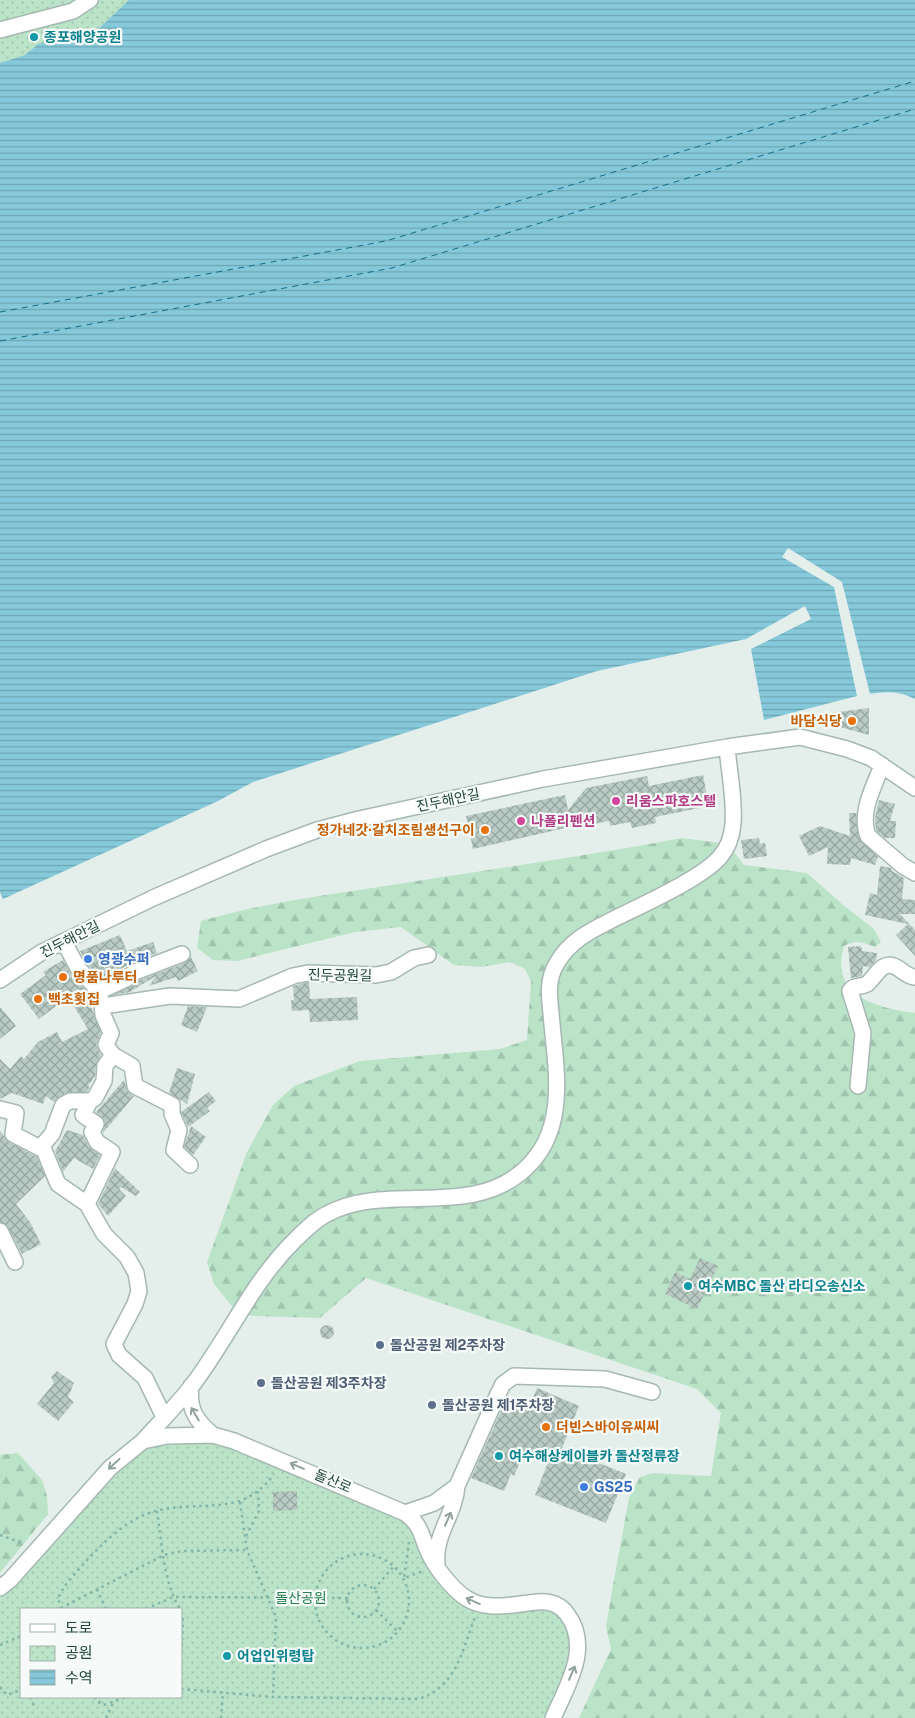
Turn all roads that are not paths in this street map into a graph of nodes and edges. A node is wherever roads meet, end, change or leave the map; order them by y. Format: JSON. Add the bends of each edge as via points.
{"nodes":[{"id":1,"x":90,"y":0,"type":"edge"},
{"id":2,"x":0,"y":30,"type":"edge"},
{"id":3,"x":727,"y":747,"type":"junction"},
{"id":4,"x":882,"y":765,"type":"junction"},
{"id":5,"x":915,"y":788,"type":"edge"},
{"id":6,"x":915,"y":873,"type":"edge"},
{"id":7,"x":64,"y":942,"type":"junction"},
{"id":8,"x":182,"y":954,"type":"dead end"},
{"id":9,"x":428,"y":955,"type":"dead end"},
{"id":10,"x":915,"y":977,"type":"edge"},
{"id":11,"x":0,"y":980,"type":"edge"},
{"id":12,"x":101,"y":999,"type":"junction"},
{"id":13,"x":113,"y":1055,"type":"junction"},
{"id":14,"x":858,"y":1086,"type":"dead end"},
{"id":15,"x":90,"y":1101,"type":"junction"},
{"id":16,"x":0,"y":1109,"type":"edge"},
{"id":17,"x":42,"y":1147,"type":"junction"},
{"id":18,"x":190,"y":1165,"type":"dead end"},
{"id":19,"x":87,"y":1204,"type":"junction"},
{"id":20,"x":0,"y":1231,"type":"edge"},
{"id":21,"x":15,"y":1262,"type":"dead end"},
{"id":22,"x":191,"y":1386,"type":"junction"},
{"id":23,"x":652,"y":1392,"type":"dead end"},
{"id":24,"x":164,"y":1417,"type":"junction"},
{"id":25,"x":213,"y":1435,"type":"junction"},
{"id":26,"x":143,"y":1441,"type":"junction"},
{"id":27,"x":457,"y":1486,"type":"junction"},
{"id":28,"x":408,"y":1515,"type":"junction"},
{"id":29,"x":438,"y":1565,"type":"junction"},
{"id":30,"x":0,"y":1588,"type":"edge"},
{"id":31,"x":553,"y":1718,"type":"edge"}],
"edges":[{"from":1,"to":2,"type":"street","via":[[73,11]]},
{"from":3,"to":4,"type":"street","name":"진두해안길","via":[[800,738],[847,749]]},
{"from":3,"to":7,"type":"street","name":"진두해안길","via":[[543,779],[317,830],[153,898]]},
{"from":3,"to":22,"type":"street","via":[[733,822],[728,844],[720,857],[698,874],[581,936],[561,955],[552,972],[550,997],[557,1104],[550,1130],[535,1158],[516,1177],[485,1191],[445,1198],[369,1200],[337,1208],[324,1215],[299,1236],[268,1270]]},
{"from":4,"to":5,"type":"street","name":"진두해안길"},
{"from":4,"to":6,"type":"street","via":[[867,807],[866,830],[868,836]]},
{"from":7,"to":11,"type":"street","name":"진두해안길","via":[[42,952]]},
{"from":7,"to":12,"type":"street"},
{"from":8,"to":12,"type":"street","via":[[135,972]]},
{"from":9,"to":12,"type":"street","name":"진두공원길","via":[[376,975],[308,973],[293,976],[239,999],[170,996]]},
{"from":10,"to":14,"type":"street","via":[[910,977],[898,967],[886,966],[866,984],[854,986],[850,991],[863,1033]]},
{"from":12,"to":13,"type":"street","via":[[104,1018],[112,1033],[106,1045]]},
{"from":13,"to":15,"type":"street","via":[[105,1066],[104,1081],[98,1094]]},
{"from":13,"to":18,"type":"street","via":[[132,1066],[135,1086],[172,1105],[179,1130],[174,1150]]},
{"from":15,"to":17,"type":"street","via":[[70,1100],[63,1105],[52,1134]]},
{"from":15,"to":19,"type":"street","via":[[83,1115],[96,1124],[92,1132],[94,1139],[112,1152]]},
{"from":16,"to":17,"type":"street","via":[[17,1114],[13,1134]]},
{"from":17,"to":19,"type":"street","via":[[58,1184]]},
{"from":19,"to":24,"type":"street","via":[[104,1234],[128,1257],[136,1273],[139,1291],[135,1304],[114,1344],[119,1355],[145,1378]]},
{"from":20,"to":21,"type":"street"},
{"from":22,"to":24,"type":"street"},
{"from":25,"to":22,"type":"street","one_way":true,"via":[[191,1410]]},
{"from":23,"to":27,"type":"street","via":[[605,1379],[514,1376],[498,1394]]},
{"from":24,"to":26,"type":"street"},
{"from":25,"to":26,"type":"street","name":"돌산로","via":[[177,1435]]},
{"from":28,"to":25,"type":"street","name":"돌산로","one_way":true,"via":[[284,1460]]},
{"from":26,"to":30,"type":"street","name":"돌산로","one_way":true,"via":[[110,1468]]},
{"from":27,"to":28,"type":"street","via":[[434,1503]]},
{"from":29,"to":27,"type":"street","one_way":true,"via":[[436,1547],[455,1503]]},
{"from":28,"to":29,"type":"street","via":[[418,1523],[428,1551]]},
{"from":31,"to":29,"type":"street","one_way":true,"via":[[576,1664],[578,1639],[571,1619],[561,1607],[546,1602],[498,1606],[480,1604],[456,1591]]}]}
